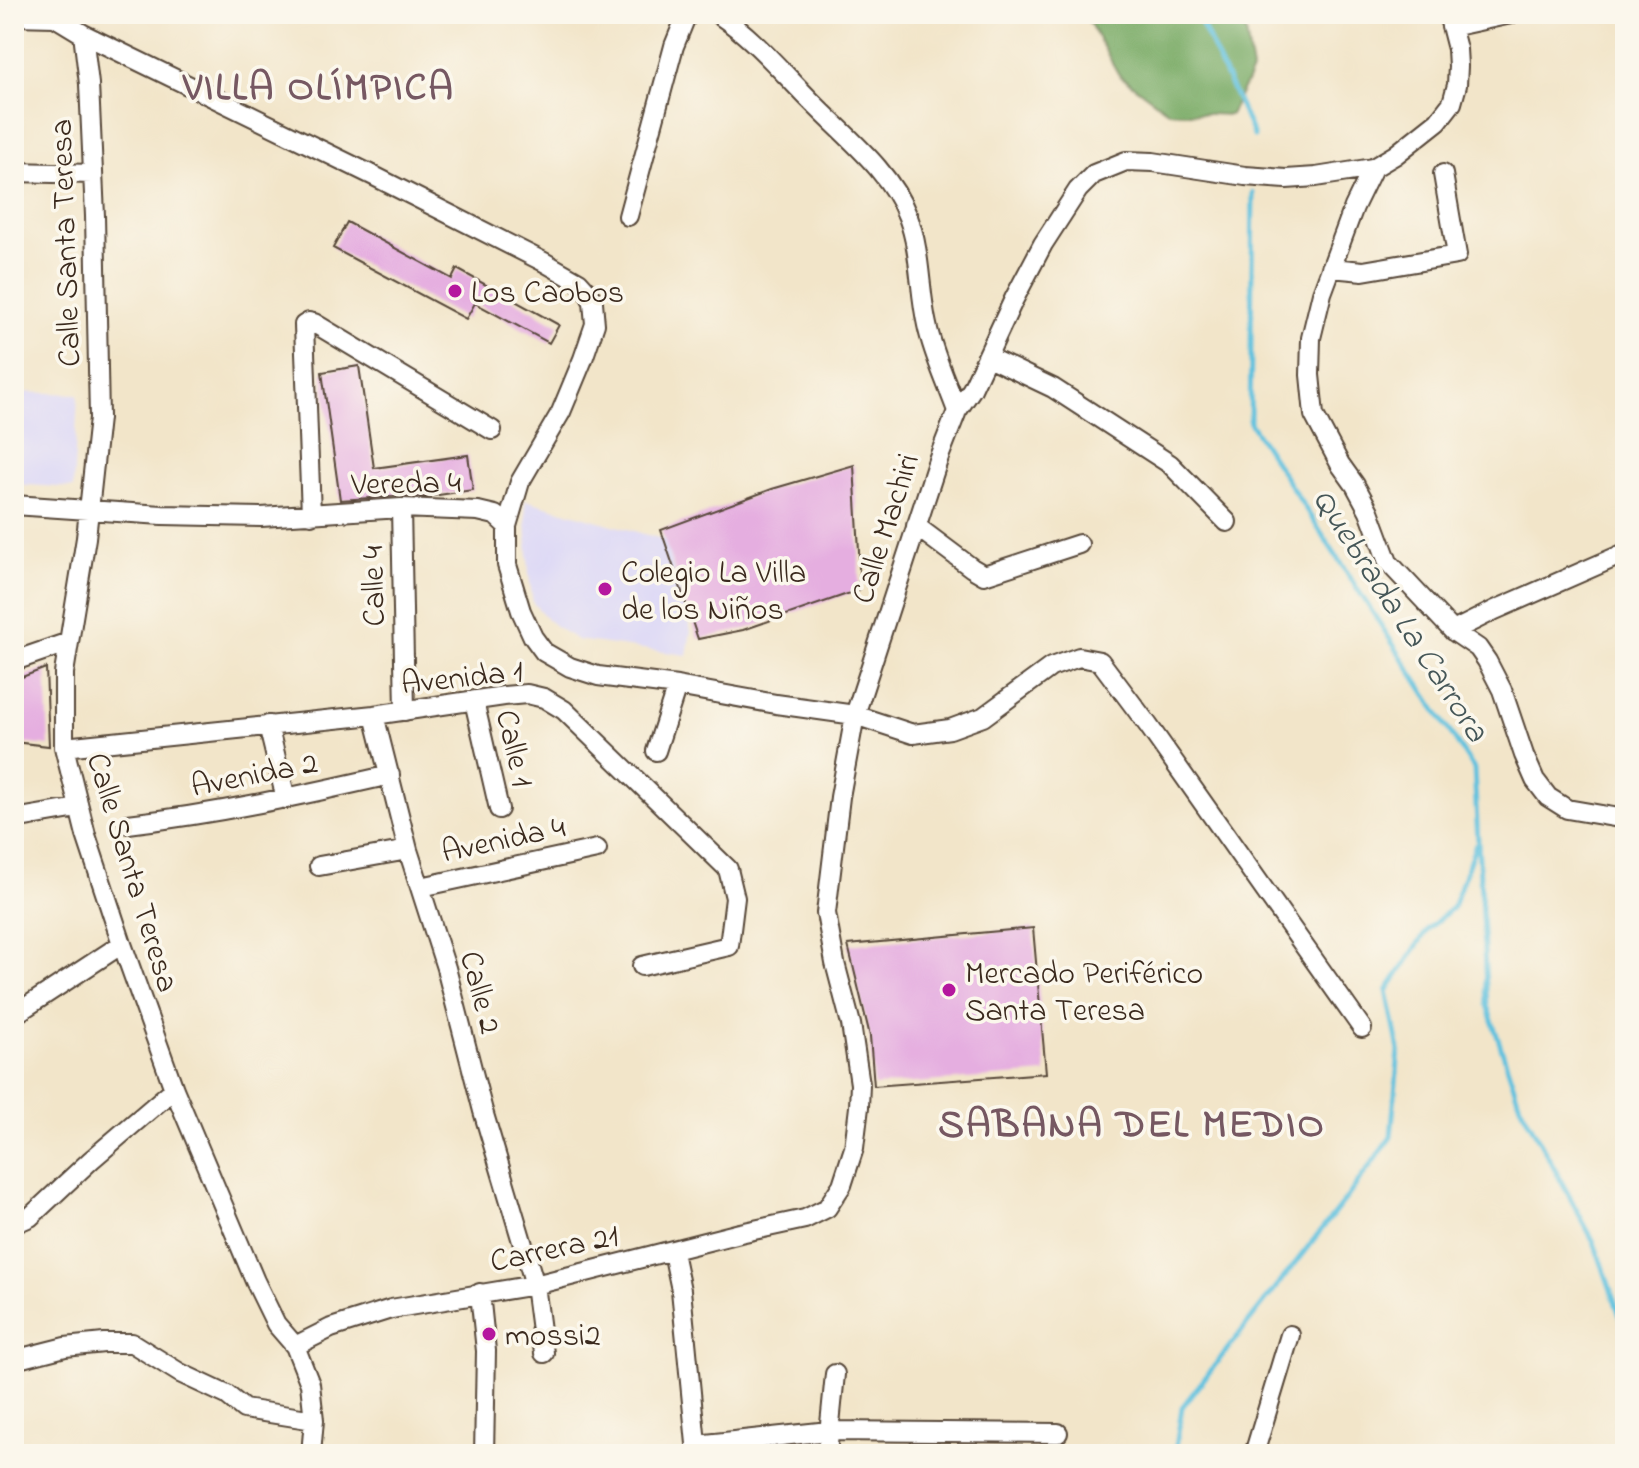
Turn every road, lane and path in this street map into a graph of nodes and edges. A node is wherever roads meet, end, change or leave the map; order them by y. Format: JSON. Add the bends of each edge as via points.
{"nodes":[{"id":1,"x":687,"y":14,"type":"edge"},
{"id":2,"x":718,"y":14,"type":"edge"},
{"id":3,"x":1511,"y":14,"type":"edge"},
{"id":4,"x":14,"y":16,"type":"edge"},
{"id":5,"x":1449,"y":21,"type":"edge"},
{"id":6,"x":83,"y":34,"type":"junction"},
{"id":7,"x":1373,"y":168,"type":"junction"},
{"id":8,"x":14,"y":172,"type":"edge"},
{"id":9,"x":92,"y":174,"type":"junction"},
{"id":10,"x":1443,"y":174,"type":"dead end"},
{"id":11,"x":628,"y":216,"type":"dead end"},
{"id":12,"x":1331,"y":268,"type":"junction"},
{"id":13,"x":988,"y":357,"type":"junction"},
{"id":14,"x":957,"y":411,"type":"junction"},
{"id":15,"x":492,"y":430,"type":"dead end"},
{"id":16,"x":14,"y":505,"type":"edge"},
{"id":17,"x":401,"y":508,"type":"junction"},
{"id":18,"x":88,"y":510,"type":"junction"},
{"id":19,"x":311,"y":515,"type":"junction"},
{"id":20,"x":1227,"y":522,"type":"dead end"},
{"id":21,"x":507,"y":526,"type":"junction"},
{"id":22,"x":916,"y":526,"type":"junction"},
{"id":23,"x":1079,"y":544,"type":"dead end"},
{"id":24,"x":1625,"y":553,"type":"edge"},
{"id":25,"x":1453,"y":631,"type":"junction"},
{"id":26,"x":69,"y":642,"type":"junction"},
{"id":27,"x":14,"y":661,"type":"edge"},
{"id":28,"x":677,"y":686,"type":"junction"},
{"id":29,"x":474,"y":701,"type":"junction"},
{"id":30,"x":405,"y":711,"type":"junction"},
{"id":31,"x":374,"y":715,"type":"junction"},
{"id":32,"x":855,"y":715,"type":"junction"},
{"id":33,"x":268,"y":725,"type":"junction"},
{"id":34,"x":64,"y":747,"type":"junction"},
{"id":35,"x":656,"y":751,"type":"dead end"},
{"id":36,"x":390,"y":775,"type":"junction"},
{"id":37,"x":286,"y":799,"type":"junction"},
{"id":38,"x":78,"y":808,"type":"junction"},
{"id":39,"x":499,"y":809,"type":"dead end"},
{"id":40,"x":1623,"y":812,"type":"edge"},
{"id":41,"x":14,"y":819,"type":"edge"},
{"id":42,"x":128,"y":824,"type":"dead end"},
{"id":43,"x":597,"y":849,"type":"dead end"},
{"id":44,"x":408,"y":850,"type":"junction"},
{"id":45,"x":319,"y":866,"type":"dead end"},
{"id":46,"x":421,"y":887,"type":"junction"},
{"id":47,"x":122,"y":944,"type":"junction"},
{"id":48,"x":642,"y":966,"type":"dead end"},
{"id":49,"x":14,"y":1015,"type":"edge"},
{"id":50,"x":1362,"y":1028,"type":"dead end"},
{"id":51,"x":174,"y":1089,"type":"junction"},
{"id":52,"x":827,"y":1208,"type":"joint"},
{"id":53,"x":14,"y":1224,"type":"edge"},
{"id":54,"x":673,"y":1252,"type":"junction"},
{"id":55,"x":535,"y":1285,"type":"junction"},
{"id":56,"x":480,"y":1293,"type":"junction"},
{"id":57,"x":1290,"y":1335,"type":"dead end"},
{"id":58,"x":295,"y":1346,"type":"junction"},
{"id":59,"x":544,"y":1353,"type":"dead end"},
{"id":60,"x":14,"y":1360,"type":"edge"},
{"id":61,"x":835,"y":1374,"type":"dead end"},
{"id":62,"x":314,"y":1420,"type":"junction"},
{"id":63,"x":829,"y":1431,"type":"junction"},
{"id":64,"x":1058,"y":1433,"type":"dead end"},
{"id":65,"x":696,"y":1450,"type":"edge"},
{"id":66,"x":311,"y":1454,"type":"edge"},
{"id":67,"x":484,"y":1454,"type":"edge"},
{"id":68,"x":827,"y":1454,"type":"edge"},
{"id":69,"x":1254,"y":1454,"type":"edge"}],
"edges":[{"from":1,"to":11,"type":"street"},
{"from":2,"to":14,"type":"street","via":[[766,53],[897,193],[915,238],[927,327]]},
{"from":3,"to":5,"type":"street"},
{"from":4,"to":6,"type":"street","via":[[55,17]]},
{"from":5,"to":7,"type":"street","via":[[1458,66],[1452,103],[1438,121]]},
{"from":6,"to":9,"type":"street","name":"Calle Santa Teresa"},
{"from":6,"to":21,"type":"street","via":[[530,255],[588,292],[595,324],[583,359],[561,412],[520,482]]},
{"from":7,"to":12,"type":"street"},
{"from":7,"to":13,"type":"street","name":"Calle Machiri","via":[[1286,179],[1126,161],[1094,174],[1043,244]]},
{"from":8,"to":9,"type":"street"},
{"from":9,"to":18,"type":"street","name":"Calle Santa Teresa","via":[[99,418]]},
{"from":10,"to":12,"type":"street","via":[[1457,255],[1363,271]]},
{"from":12,"to":25,"type":"street","via":[[1311,338],[1314,415],[1369,511],[1388,562]]},
{"from":13,"to":14,"type":"street","name":"Calle Machiri"},
{"from":13,"to":20,"type":"street","via":[[1053,388],[1160,457]]},
{"from":14,"to":22,"type":"street","name":"Calle Machiri"},
{"from":15,"to":19,"type":"street","via":[[309,322],[304,325]]},
{"from":16,"to":18,"type":"street","name":"Vereda 4"},
{"from":17,"to":19,"type":"street","name":"Vereda 4"},
{"from":17,"to":21,"type":"street","name":"Vereda 4","via":[[478,511],[495,515]]},
{"from":17,"to":30,"type":"street","name":"Calle 4"},
{"from":18,"to":19,"type":"street","name":"Vereda 4"},
{"from":18,"to":26,"type":"street","name":"Calle Santa Teresa"},
{"from":21,"to":28,"type":"street","via":[[507,565],[521,611],[544,652],[598,676]]},
{"from":22,"to":23,"type":"street","via":[[984,575]]},
{"from":22,"to":32,"type":"street","name":"Calle Machiri"},
{"from":24,"to":25,"type":"street"},
{"from":25,"to":40,"type":"street","via":[[1487,661],[1535,780],[1548,797],[1567,809]]},
{"from":26,"to":27,"type":"street"},
{"from":26,"to":34,"type":"street","name":"Calle Santa Teresa"},
{"from":28,"to":32,"type":"street"},
{"from":28,"to":35,"type":"street"},
{"from":29,"to":30,"type":"street","name":"Avenida 1"},
{"from":29,"to":39,"type":"street","name":"Calle 1"},
{"from":29,"to":48,"type":"street","name":"Avenida 1","via":[[527,694],[564,710],[728,869],[735,898],[729,946]]},
{"from":30,"to":31,"type":"street","name":"Avenida 1"},
{"from":31,"to":33,"type":"street","name":"Avenida 1"},
{"from":31,"to":36,"type":"street","name":"Calle 2"},
{"from":32,"to":50,"type":"street","via":[[913,734],[950,729],[983,717],[1051,667],[1079,657],[1100,661]]},
{"from":32,"to":52,"type":"street","name":"Calle Machiri","via":[[826,913],[851,1024],[859,1107],[854,1148],[842,1185]]},
{"from":33,"to":34,"type":"street","name":"Avenida 1"},
{"from":33,"to":37,"type":"street"},
{"from":34,"to":38,"type":"street","name":"Calle Santa Teresa"},
{"from":36,"to":37,"type":"street","name":"Avenida 2"},
{"from":36,"to":44,"type":"street","name":"Calle 2"},
{"from":37,"to":42,"type":"street","name":"Avenida 2"},
{"from":38,"to":41,"type":"street"},
{"from":38,"to":47,"type":"street","name":"Calle Santa Teresa"},
{"from":43,"to":46,"type":"street","name":"Avenida 4"},
{"from":44,"to":45,"type":"street"},
{"from":44,"to":46,"type":"street","name":"Calle 2"},
{"from":46,"to":55,"type":"street","name":"Calle 2","via":[[438,970]]},
{"from":47,"to":49,"type":"street"},
{"from":47,"to":51,"type":"street","name":"Calle Santa Teresa"},
{"from":51,"to":53,"type":"street","via":[[30,1217]]},
{"from":51,"to":58,"type":"street","name":"Calle Santa Teresa","via":[[255,1281],[276,1324]]},
{"from":52,"to":54,"type":"street","name":"Carrera 21","via":[[805,1219]]},
{"from":54,"to":55,"type":"street","name":"Carrera 21"},
{"from":54,"to":65,"type":"street"},
{"from":55,"to":56,"type":"street","name":"Carrera 21"},
{"from":55,"to":59,"type":"street","name":"Calle 2"},
{"from":56,"to":58,"type":"street","name":"Carrera 21","via":[[391,1309]]},
{"from":56,"to":67,"type":"street","via":[[486,1351]]},
{"from":57,"to":69,"type":"street"},
{"from":58,"to":62,"type":"street","name":"Calle Santa Teresa","via":[[310,1384]]},
{"from":60,"to":62,"type":"street","via":[[65,1347],[132,1343],[244,1409]]},
{"from":61,"to":63,"type":"street"},
{"from":62,"to":66,"type":"street","name":"Calle Santa Teresa"},
{"from":63,"to":64,"type":"street"},
{"from":63,"to":65,"type":"street"},
{"from":63,"to":68,"type":"street"}]}
